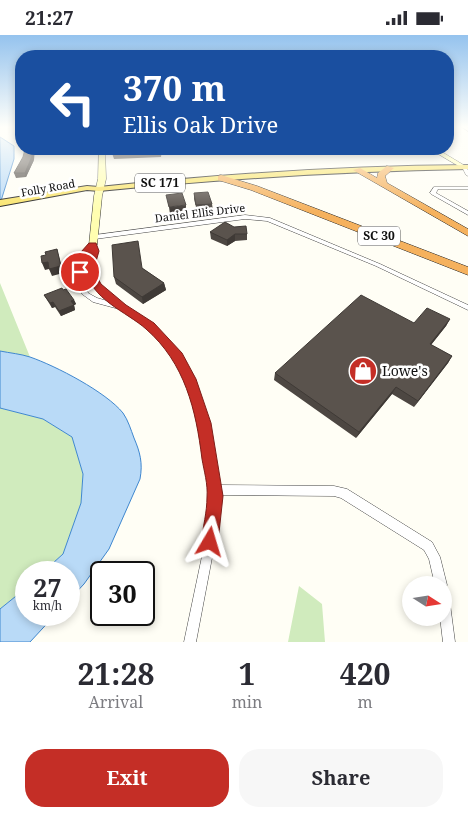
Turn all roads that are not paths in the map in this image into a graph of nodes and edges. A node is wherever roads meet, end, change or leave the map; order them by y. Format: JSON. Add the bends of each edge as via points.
{"nodes":[{"id":1,"x":102,"y":155,"type":"edge"},
{"id":2,"x":443,"y":155,"type":"edge"},
{"id":3,"x":390,"y":168,"type":"junction"},
{"id":4,"x":357,"y":170,"type":"junction"},
{"id":5,"x":467,"y":170,"type":"edge"},
{"id":6,"x":249,"y":176,"type":"junction"},
{"id":7,"x":221,"y":178,"type":"junction"},
{"id":8,"x":383,"y":185,"type":"junction"},
{"id":9,"x":468,"y":188,"type":"edge"},
{"id":10,"x":99,"y":189,"type":"junction"},
{"id":11,"x":257,"y":189,"type":"junction"},
{"id":12,"x":4,"y":205,"type":"edge"},
{"id":13,"x":468,"y":213,"type":"edge"},
{"id":14,"x":468,"y":233,"type":"edge"},
{"id":15,"x":94,"y":241,"type":"junction"},
{"id":16,"x":468,"y":271,"type":"edge"},
{"id":17,"x":122,"y":308,"type":"junction"},
{"id":18,"x":468,"y":308,"type":"edge"},
{"id":19,"x":214,"y":490,"type":"junction"},
{"id":20,"x":439,"y":576,"type":"edge"},
{"id":21,"x":447,"y":626,"type":"edge"},
{"id":22,"x":190,"y":642,"type":"edge"},
{"id":23,"x":449,"y":642,"type":"edge"}],
"edges":[{"from":1,"to":10,"type":"street"},
{"from":2,"to":5,"type":"street"},
{"from":3,"to":4,"type":"main road","name":"Folly Road"},
{"from":3,"to":5,"type":"main road","name":"Folly Road"},
{"from":3,"to":8,"type":"highway","via":[[381,175]]},
{"from":4,"to":6,"type":"main road","name":"Folly Road","number":"SC 171"},
{"from":4,"to":8,"type":"highway"},
{"from":6,"to":7,"type":"main road","name":"Folly Road","number":"SC 171"},
{"from":6,"to":11,"type":"highway","via":[[248,182]]},
{"from":7,"to":10,"type":"main road","name":"Folly Road","number":"SC 171"},
{"from":7,"to":11,"type":"highway","number":"SC 30"},
{"from":8,"to":14,"type":"highway"},
{"from":9,"to":13,"type":"street","via":[[436,189],[433,193]]},
{"from":10,"to":12,"type":"main road","name":"Folly Road","number":"SC 171"},
{"from":10,"to":15,"type":"street"},
{"from":11,"to":16,"type":"highway","number":"SC 30"},
{"from":15,"to":17,"type":"street","via":[[91,275],[97,286]]},
{"from":15,"to":17,"type":"street","via":[[86,252],[80,272],[85,294]]},
{"from":15,"to":18,"type":"street","name":"Daniel Ellis Drive","via":[[138,231],[245,217],[268,219],[378,265]]},
{"from":17,"to":19,"type":"street","via":[[150,326],[178,356],[190,379],[204,423]]},
{"from":19,"to":20,"type":"street","via":[[343,493],[428,545]]},
{"from":19,"to":22,"type":"street","via":[[210,542]]},
{"from":21,"to":23,"type":"street"}]}
